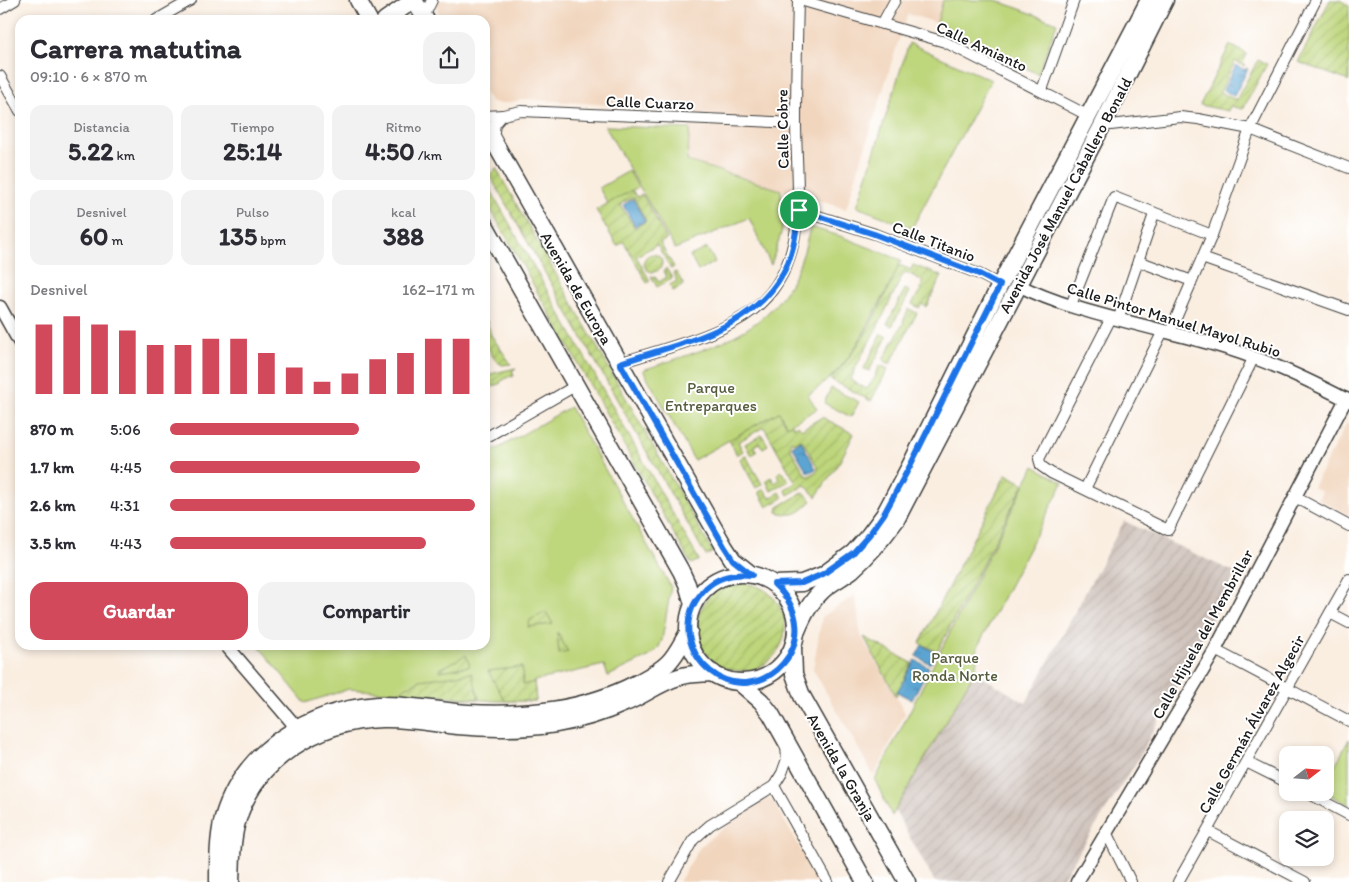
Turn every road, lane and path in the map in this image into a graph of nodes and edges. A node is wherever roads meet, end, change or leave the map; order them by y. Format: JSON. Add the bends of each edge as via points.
{"nodes":[{"id":1,"x":15,"y":0,"type":"edge"},
{"id":2,"x":191,"y":0,"type":"edge"},
{"id":3,"x":358,"y":0,"type":"edge"},
{"id":4,"x":432,"y":0,"type":"edge"},
{"id":5,"x":799,"y":0,"type":"edge"},
{"id":6,"x":895,"y":0,"type":"edge"},
{"id":7,"x":1074,"y":0,"type":"edge"},
{"id":8,"x":1149,"y":0,"type":"edge"},
{"id":9,"x":1165,"y":0,"type":"edge"},
{"id":10,"x":1316,"y":0,"type":"edge"},
{"id":11,"x":0,"y":8,"type":"edge"},
{"id":12,"x":417,"y":10,"type":"edge"},
{"id":13,"x":165,"y":15,"type":"edge"},
{"id":14,"x":366,"y":15,"type":"edge"},
{"id":15,"x":401,"y":15,"type":"edge"},
{"id":16,"x":882,"y":24,"type":"junction"},
{"id":17,"x":0,"y":76,"type":"edge"},
{"id":18,"x":1042,"y":90,"type":"junction"},
{"id":19,"x":15,"y":96,"type":"edge"},
{"id":20,"x":503,"y":115,"type":"junction"},
{"id":21,"x":490,"y":116,"type":"edge"},
{"id":22,"x":1089,"y":116,"type":"junction"},
{"id":23,"x":796,"y":123,"type":"junction"},
{"id":24,"x":1102,"y":126,"type":"junction"},
{"id":25,"x":1250,"y":129,"type":"junction"},
{"id":26,"x":490,"y":131,"type":"edge"},
{"id":27,"x":490,"y":134,"type":"edge"},
{"id":28,"x":1349,"y":168,"type":"edge"},
{"id":29,"x":799,"y":210,"type":"junction"},
{"id":30,"x":1154,"y":214,"type":"junction"},
{"id":31,"x":490,"y":234,"type":"edge"},
{"id":32,"x":1212,"y":235,"type":"junction"},
{"id":33,"x":1202,"y":258,"type":"junction"},
{"id":34,"x":1138,"y":261,"type":"junction"},
{"id":35,"x":1192,"y":281,"type":"junction"},
{"id":36,"x":1000,"y":285,"type":"junction"},
{"id":37,"x":1018,"y":285,"type":"junction"},
{"id":38,"x":1071,"y":305,"type":"junction"},
{"id":39,"x":0,"y":307,"type":"edge"},
{"id":40,"x":1349,"y":310,"type":"edge"},
{"id":41,"x":1115,"y":319,"type":"junction"},
{"id":42,"x":15,"y":331,"type":"edge"},
{"id":43,"x":1167,"y":332,"type":"junction"},
{"id":44,"x":1254,"y":357,"type":"junction"},
{"id":45,"x":620,"y":363,"type":"junction"},
{"id":46,"x":575,"y":386,"type":"junction"},
{"id":47,"x":1348,"y":400,"type":"edge"},
{"id":48,"x":490,"y":435,"type":"edge"},
{"id":49,"x":1085,"y":489,"type":"junction"},
{"id":50,"x":1295,"y":497,"type":"junction"},
{"id":51,"x":1349,"y":526,"type":"edge"},
{"id":52,"x":752,"y":575,"type":"junction"},
{"id":53,"x":1349,"y":579,"type":"edge"},
{"id":54,"x":774,"y":584,"type":"junction"},
{"id":55,"x":693,"y":604,"type":"junction"},
{"id":56,"x":1330,"y":613,"type":"junction"},
{"id":57,"x":1349,"y":622,"type":"edge"},
{"id":58,"x":689,"y":631,"type":"junction"},
{"id":59,"x":795,"y":640,"type":"junction"},
{"id":60,"x":230,"y":650,"type":"edge"},
{"id":61,"x":1215,"y":650,"type":"junction"},
{"id":62,"x":713,"y":673,"type":"junction"},
{"id":63,"x":739,"y":682,"type":"junction"},
{"id":64,"x":1288,"y":689,"type":"junction"},
{"id":65,"x":1349,"y":721,"type":"edge"},
{"id":66,"x":297,"y":728,"type":"junction"},
{"id":67,"x":786,"y":742,"type":"junction"},
{"id":68,"x":1246,"y":762,"type":"junction"},
{"id":69,"x":1279,"y":778,"type":"edge"},
{"id":70,"x":774,"y":786,"type":"junction"},
{"id":71,"x":1324,"y":801,"type":"edge"},
{"id":72,"x":1349,"y":814,"type":"edge"},
{"id":73,"x":1208,"y":830,"type":"junction"},
{"id":74,"x":1106,"y":832,"type":"junction"},
{"id":75,"x":218,"y":882,"type":"edge"},
{"id":76,"x":232,"y":882,"type":"edge"},
{"id":77,"x":669,"y":882,"type":"edge"},
{"id":78,"x":828,"y":882,"type":"edge"},
{"id":79,"x":865,"y":882,"type":"edge"},
{"id":80,"x":907,"y":882,"type":"edge"},
{"id":81,"x":1077,"y":882,"type":"edge"},
{"id":82,"x":1131,"y":882,"type":"edge"},
{"id":83,"x":1178,"y":882,"type":"edge"},
{"id":84,"x":1305,"y":882,"type":"edge"}],
"edges":[{"from":1,"to":11,"type":"street"},
{"from":2,"to":13,"type":"street"},
{"from":3,"to":14,"type":"main road"},
{"from":4,"to":12,"type":"street"},
{"from":5,"to":16,"type":"street","name":"Calle Amianto"},
{"from":5,"to":23,"type":"street","name":"Calle Cobre"},
{"from":6,"to":16,"type":"street"},
{"from":7,"to":18,"type":"street"},
{"from":8,"to":22,"type":"main road","name":"Avenida José Manuel Caballero Bonald"},
{"from":9,"to":24,"type":"main road","name":"Avenida José Manuel Caballero Bonald"},
{"from":10,"to":25,"type":"street"},
{"from":12,"to":15,"type":"main road"},
{"from":16,"to":18,"type":"street","name":"Calle Amianto","via":[[945,42]]},
{"from":17,"to":19,"type":"street"},
{"from":18,"to":22,"type":"street","name":"Calle Amianto"},
{"from":20,"to":21,"type":"street","name":"Calle Cuarzo"},
{"from":20,"to":23,"type":"street","name":"Calle Cuarzo","via":[[521,111]]},
{"from":20,"to":26,"type":"street"},
{"from":22,"to":36,"type":"main road","name":"Avenida José Manuel Caballero Bonald"},
{"from":23,"to":29,"type":"street","name":"Calle Cobre"},
{"from":24,"to":25,"type":"street","via":[[1180,117]]},
{"from":24,"to":37,"type":"main road","name":"Avenida José Manuel Caballero Bonald"},
{"from":25,"to":28,"type":"street"},
{"from":25,"to":32,"type":"street"},
{"from":27,"to":45,"type":"main road","name":"Avenida de Europa"},
{"from":29,"to":36,"type":"street","name":"Calle Titanio","via":[[874,234]]},
{"from":29,"to":45,"type":"street","name":"Calle Cobre","via":[[792,250],[784,271],[772,291],[753,310],[720,330]]},
{"from":30,"to":32,"type":"street"},
{"from":30,"to":34,"type":"street"},
{"from":30,"to":38,"type":"street","via":[[1114,197]]},
{"from":31,"to":46,"type":"main road"},
{"from":32,"to":33,"type":"street"},
{"from":33,"to":35,"type":"street"},
{"from":33,"to":40,"type":"street"},
{"from":34,"to":35,"type":"street"},
{"from":34,"to":41,"type":"street"},
{"from":35,"to":43,"type":"street"},
{"from":36,"to":54,"type":"main road","name":"Avenida José Manuel Caballero Bonald","via":[[910,466],[869,535],[853,553],[823,574],[802,583]]},
{"from":37,"to":38,"type":"street","name":"Calle Pintor Manuel Mayol Rubio"},
{"from":37,"to":59,"type":"main road","name":"Avenida José Manuel Caballero Bonald","via":[[896,520],[862,561],[824,589],[805,612]]},
{"from":38,"to":41,"type":"street","name":"Calle Pintor Manuel Mayol Rubio"},
{"from":39,"to":42,"type":"street"},
{"from":41,"to":43,"type":"street","name":"Calle Pintor Manuel Mayol Rubio"},
{"from":41,"to":49,"type":"street","via":[[1039,459],[1041,466]]},
{"from":43,"to":44,"type":"street","name":"Calle Pintor Manuel Mayol Rubio"},
{"from":43,"to":49,"type":"street"},
{"from":44,"to":47,"type":"street","name":"Calle Pintor Manuel Mayol Rubio"},
{"from":44,"to":49,"type":"street","via":[[1168,530]]},
{"from":45,"to":52,"type":"main road","name":"Avenida de Europa","via":[[724,546],[733,560]]},
{"from":46,"to":48,"type":"street"},
{"from":46,"to":55,"type":"main road","via":[[681,571]]},
{"from":47,"to":50,"type":"street","name":"Calle Hijuela del Membrillar"},
{"from":50,"to":51,"type":"street"},
{"from":50,"to":61,"type":"street","name":"Calle Hijuela del Membrillar"},
{"from":52,"to":54,"type":"main road","name":"Avenida de Europa"},
{"from":52,"to":55,"type":"main road","name":"Avenida de Europa","via":[[719,579]]},
{"from":53,"to":56,"type":"street","name":"Calle Germán Álvarez Algecir"},
{"from":54,"to":59,"type":"main road","name":"Avenida de Europa","via":[[792,605],[796,618]]},
{"from":55,"to":58,"type":"main road"},
{"from":56,"to":57,"type":"street"},
{"from":56,"to":64,"type":"street","name":"Calle Germán Álvarez Algecir"},
{"from":58,"to":62,"type":"main road","via":[[696,655]]},
{"from":58,"to":66,"type":"main road","via":[[669,662],[655,674],[613,694],[572,707],[506,714],[379,705],[330,715]]},
{"from":59,"to":63,"type":"main road","via":[[787,659],[777,670],[766,677]]},
{"from":59,"to":80,"type":"main road","name":"Avenida la Granja","via":[[794,674],[802,696]]},
{"from":60,"to":66,"type":"street"},
{"from":61,"to":64,"type":"street"},
{"from":61,"to":74,"type":"street","name":"Calle Hijuela del Membrillar"},
{"from":62,"to":63,"type":"main road"},
{"from":62,"to":76,"type":"main road","via":[[679,676],[626,703],[557,724],[491,727],[382,719],[364,720],[318,734],[292,746],[278,757],[253,786],[236,823]]},
{"from":63,"to":67,"type":"main road","via":[[771,714]]},
{"from":64,"to":65,"type":"street"},
{"from":64,"to":68,"type":"street","name":"Calle Germán Álvarez Algecir"},
{"from":66,"to":75,"type":"main road","via":[[261,755],[230,799],[220,838]]},
{"from":67,"to":70,"type":"street","via":[[787,759]]},
{"from":67,"to":79,"type":"main road"},
{"from":68,"to":69,"type":"street"},
{"from":68,"to":73,"type":"street","name":"Calle Germán Álvarez Algecir"},
{"from":70,"to":77,"type":"street","via":[[710,825],[693,840]]},
{"from":70,"to":78,"type":"street"},
{"from":71,"to":72,"type":"street"},
{"from":73,"to":83,"type":"street","name":"Calle Germán Álvarez Algecir"},
{"from":73,"to":84,"type":"street"},
{"from":74,"to":81,"type":"street","name":"Calle Hijuela del Membrillar"},
{"from":74,"to":82,"type":"street"}]}
